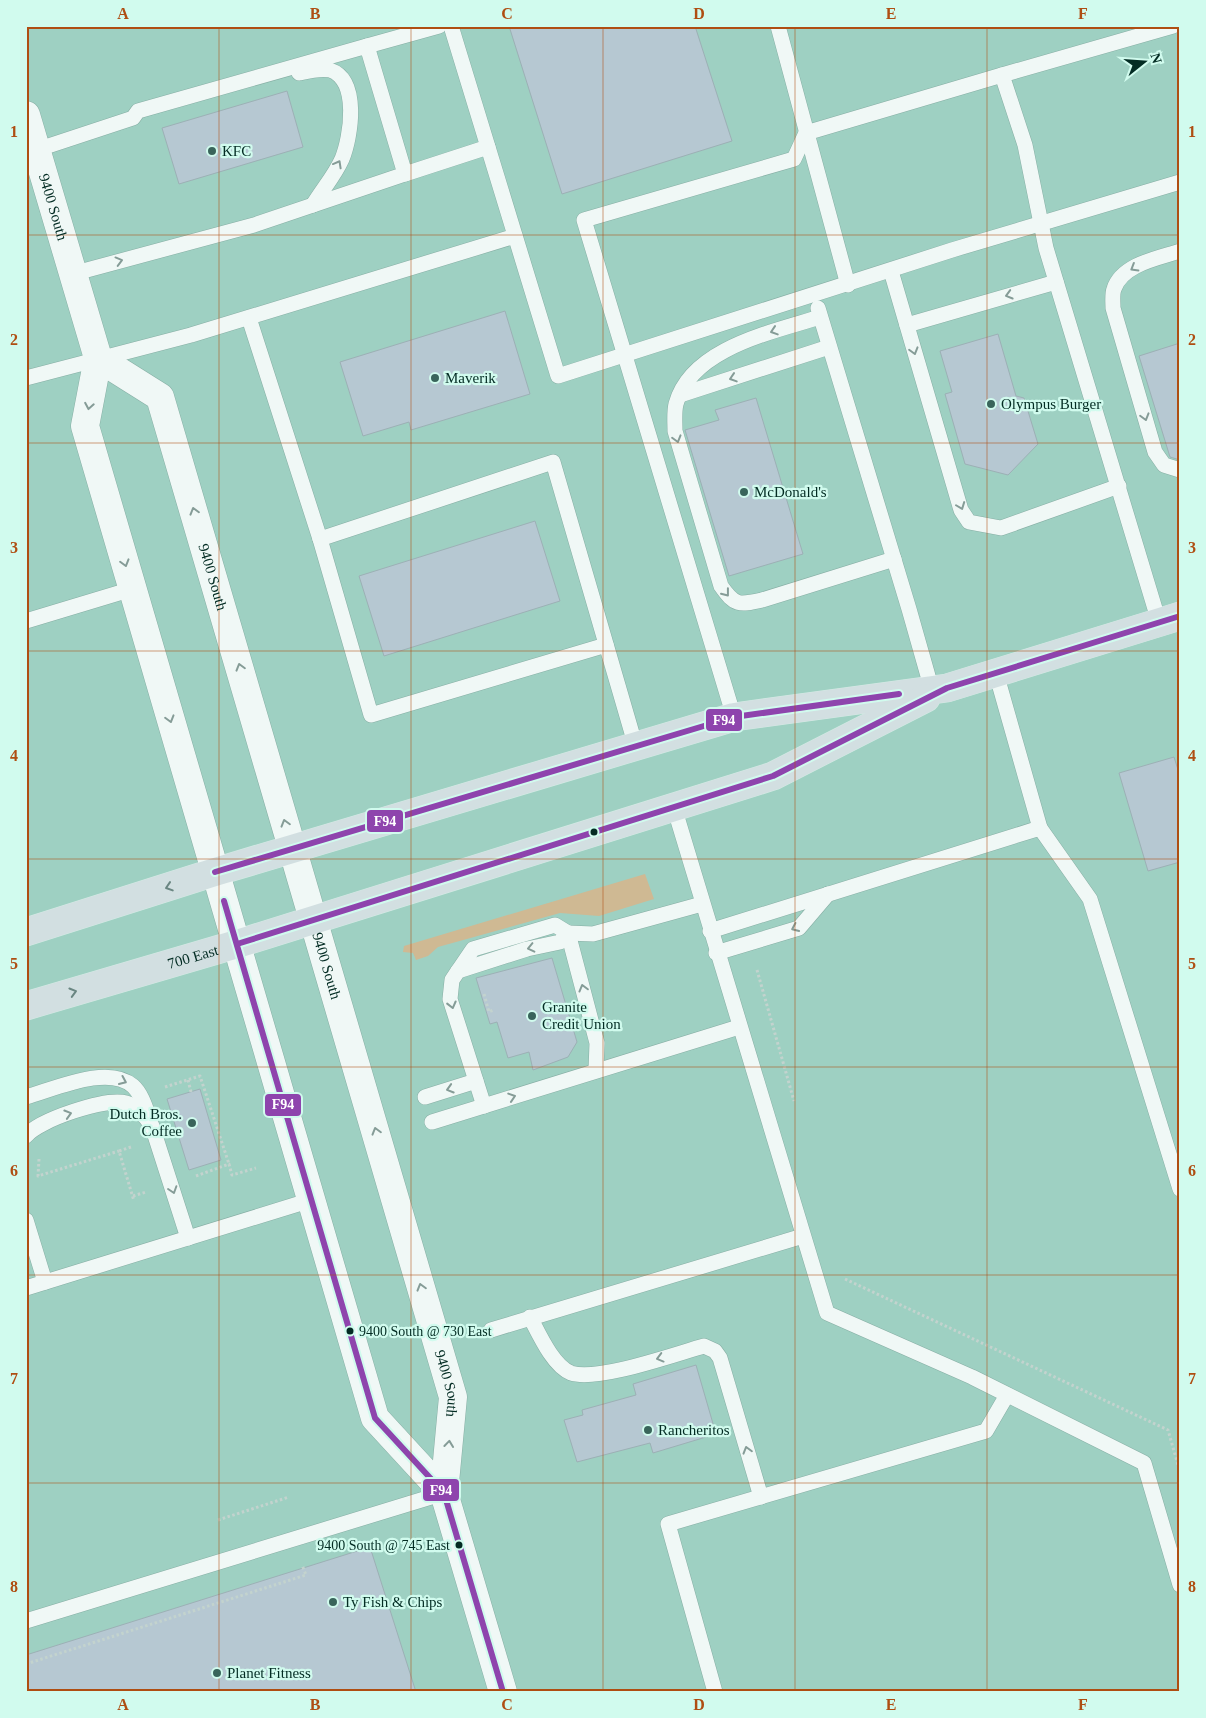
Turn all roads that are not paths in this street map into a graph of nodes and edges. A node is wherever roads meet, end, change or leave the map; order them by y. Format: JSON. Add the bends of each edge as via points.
{"nodes":[{"id":1,"x":439,"y":26,"type":"edge"},
{"id":2,"x":451,"y":26,"type":"edge"},
{"id":3,"x":778,"y":26,"type":"edge"},
{"id":4,"x":1173,"y":26,"type":"edge"},
{"id":5,"x":367,"y":46,"type":"junction"},
{"id":6,"x":1002,"y":75,"type":"junction"},
{"id":7,"x":26,"y":115,"type":"edge"},
{"id":8,"x":133,"y":118,"type":"junction"},
{"id":9,"x":806,"y":133,"type":"junction"},
{"id":10,"x":32,"y":147,"type":"edge"},
{"id":11,"x":488,"y":147,"type":"junction"},
{"id":12,"x":405,"y":174,"type":"junction"},
{"id":13,"x":1180,"y":182,"type":"edge"},
{"id":14,"x":313,"y":205,"type":"junction"},
{"id":15,"x":1040,"y":224,"type":"junction"},
{"id":16,"x":515,"y":236,"type":"junction"},
{"id":17,"x":1180,"y":251,"type":"edge"},
{"id":18,"x":891,"y":271,"type":"junction"},
{"id":19,"x":72,"y":274,"type":"junction"},
{"id":20,"x":1056,"y":282,"type":"junction"},
{"id":21,"x":848,"y":285,"type":"junction"},
{"id":22,"x":814,"y":295,"type":"junction"},
{"id":23,"x":820,"y":317,"type":"junction"},
{"id":24,"x":249,"y":318,"type":"junction"},
{"id":25,"x":907,"y":325,"type":"junction"},
{"id":26,"x":829,"y":347,"type":"junction"},
{"id":27,"x":625,"y":354,"type":"junction"},
{"id":28,"x":98,"y":358,"type":"junction"},
{"id":29,"x":26,"y":378,"type":"edge"},
{"id":30,"x":680,"y":395,"type":"junction"},
{"id":31,"x":1180,"y":470,"type":"edge"},
{"id":32,"x":1118,"y":486,"type":"junction"},
{"id":33,"x":320,"y":539,"type":"junction"},
{"id":34,"x":894,"y":559,"type":"junction"},
{"id":35,"x":132,"y":589,"type":"junction"},
{"id":36,"x":1170,"y":619,"type":"edge"},
{"id":37,"x":26,"y":621,"type":"edge"},
{"id":38,"x":606,"y":645,"type":"junction"},
{"id":39,"x":996,"y":673,"type":"junction"},
{"id":40,"x":939,"y":689,"type":"junction"},
{"id":41,"x":734,"y":717,"type":"junction"},
{"id":42,"x":636,"y":748,"type":"junction"},
{"id":43,"x":674,"y":807,"type":"junction"},
{"id":44,"x":1040,"y":828,"type":"junction"},
{"id":45,"x":292,"y":849,"type":"junction"},
{"id":46,"x":215,"y":872,"type":"junction"},
{"id":47,"x":828,"y":894,"type":"junction"},
{"id":48,"x":702,"y":904,"type":"junction"},
{"id":49,"x":314,"y":920,"type":"junction"},
{"id":50,"x":710,"y":931,"type":"junction"},
{"id":51,"x":26,"y":932,"type":"edge"},
{"id":52,"x":568,"y":933,"type":"junction"},
{"id":53,"x":237,"y":944,"type":"junction"},
{"id":54,"x":716,"y":953,"type":"junction"},
{"id":55,"x":458,"y":971,"type":"junction"},
{"id":56,"x":26,"y":1006,"type":"edge"},
{"id":57,"x":739,"y":1028,"type":"junction"},
{"id":58,"x":596,"y":1070,"type":"junction"},
{"id":59,"x":476,"y":1081,"type":"junction"},
{"id":60,"x":26,"y":1097,"type":"edge"},
{"id":61,"x":424,"y":1097,"type":"dead end"},
{"id":62,"x":484,"y":1106,"type":"junction"},
{"id":63,"x":432,"y":1122,"type":"dead end"},
{"id":64,"x":152,"y":1126,"type":"junction"},
{"id":65,"x":26,"y":1136,"type":"edge"},
{"id":66,"x":1180,"y":1189,"type":"edge"},
{"id":67,"x":311,"y":1200,"type":"junction"},
{"id":68,"x":26,"y":1220,"type":"edge"},
{"id":69,"x":803,"y":1236,"type":"junction"},
{"id":70,"x":188,"y":1238,"type":"junction"},
{"id":71,"x":45,"y":1282,"type":"junction"},
{"id":72,"x":26,"y":1288,"type":"edge"},
{"id":73,"x":530,"y":1318,"type":"junction"},
{"id":74,"x":491,"y":1330,"type":"dead end"},
{"id":75,"x":1007,"y":1395,"type":"junction"},
{"id":76,"x":444,"y":1493,"type":"junction"},
{"id":77,"x":761,"y":1497,"type":"junction"},
{"id":78,"x":1180,"y":1584,"type":"edge"},
{"id":79,"x":26,"y":1621,"type":"edge"},
{"id":80,"x":503,"y":1692,"type":"edge"},
{"id":81,"x":714,"y":1692,"type":"edge"}],
"edges":[{"from":1,"to":5,"type":"lane"},
{"from":2,"to":11,"type":"lane"},
{"from":3,"to":9,"type":"lane"},
{"from":4,"to":6,"type":"lane"},
{"from":5,"to":8,"type":"lane","via":[[138,111]]},
{"from":5,"to":12,"type":"lane"},
{"from":6,"to":9,"type":"lane"},
{"from":6,"to":15,"type":"lane","via":[[1025,145]]},
{"from":7,"to":10,"type":"street","name":"9400 South"},
{"from":8,"to":10,"type":"lane"},
{"from":14,"to":8,"type":"lane","one_way":true,"via":[[342,159],[352,124],[350,99],[342,80],[330,70],[310,70],[141,120]]},
{"from":9,"to":21,"type":"lane"},
{"from":9,"to":27,"type":"lane","via":[[794,159],[584,220]]},
{"from":10,"to":19,"type":"street","name":"9400 South"},
{"from":11,"to":12,"type":"lane"},
{"from":11,"to":16,"type":"lane"},
{"from":12,"to":14,"type":"lane"},
{"from":13,"to":15,"type":"lane"},
{"from":19,"to":14,"type":"lane","one_way":true,"via":[[200,240]]},
{"from":15,"to":18,"type":"lane"},
{"from":15,"to":20,"type":"lane"},
{"from":16,"to":24,"type":"lane"},
{"from":16,"to":27,"type":"lane","via":[[558,376]]},
{"from":17,"to":31,"type":"lane","one_way":true,"via":[[1140,263],[1125,273],[1114,288],[1113,308],[1155,452],[1164,465]]},
{"from":18,"to":21,"type":"lane"},
{"from":18,"to":25,"type":"lane"},
{"from":19,"to":28,"type":"street","name":"9400 South"},
{"from":20,"to":25,"type":"lane","one_way":true},
{"from":20,"to":32,"type":"lane"},
{"from":21,"to":22,"type":"lane"},
{"from":22,"to":23,"type":"lane"},
{"from":22,"to":27,"type":"lane"},
{"from":23,"to":26,"type":"lane"},
{"from":23,"to":30,"type":"lane","one_way":true,"via":[[737,343],[691,375]]},
{"from":24,"to":28,"type":"lane"},
{"from":24,"to":33,"type":"lane"},
{"from":25,"to":32,"type":"lane","one_way":true,"via":[[962,510],[969,522],[1001,528]]},
{"from":26,"to":30,"type":"lane","one_way":true},
{"from":26,"to":34,"type":"lane"},
{"from":27,"to":41,"type":"lane"},
{"from":28,"to":29,"type":"lane"},
{"from":28,"to":35,"type":"street","name":"9400 South","one_way":true,"via":[[85,426]]},
{"from":45,"to":28,"type":"street","name":"9400 South","one_way":true,"via":[[160,397]]},
{"from":30,"to":34,"type":"lane","one_way":true,"via":[[676,404],[675,431],[720,586],[731,600],[742,604],[762,600]]},
{"from":32,"to":36,"type":"lane"},
{"from":33,"to":38,"type":"lane","via":[[371,715]]},
{"from":33,"to":38,"type":"lane","via":[[553,462]]},
{"from":34,"to":40,"type":"lane"},
{"from":35,"to":37,"type":"lane"},
{"from":35,"to":46,"type":"street","name":"9400 South","one_way":true},
{"from":36,"to":39,"type":"main road","name":"700 East"},
{"from":38,"to":42,"type":"lane"},
{"from":39,"to":40,"type":"main road","name":"700 East"},
{"from":39,"to":44,"type":"lane"},
{"from":40,"to":41,"type":"main road","name":"700 East"},
{"from":40,"to":43,"type":"main road","name":"700 East","via":[[773,776]]},
{"from":41,"to":42,"type":"main road","name":"700 East"},
{"from":42,"to":45,"type":"main road","name":"700 East"},
{"from":43,"to":48,"type":"lane"},
{"from":43,"to":49,"type":"main road","name":"700 East"},
{"from":44,"to":47,"type":"lane"},
{"from":44,"to":66,"type":"lane","via":[[1090,899]]},
{"from":45,"to":46,"type":"main road","name":"700 East"},
{"from":45,"to":49,"type":"street","name":"9400 South"},
{"from":46,"to":51,"type":"main road","name":"700 East","one_way":true},
{"from":46,"to":53,"type":"street","name":"9400 South"},
{"from":47,"to":50,"type":"lane"},
{"from":47,"to":54,"type":"lane","one_way":true,"via":[[800,928]]},
{"from":48,"to":50,"type":"lane"},
{"from":48,"to":52,"type":"lane","via":[[592,934]]},
{"from":49,"to":53,"type":"main road","name":"700 East"},
{"from":76,"to":49,"type":"street","name":"9400 South","one_way":true,"via":[[454,1397]]},
{"from":50,"to":54,"type":"lane"},
{"from":52,"to":55,"type":"lane","one_way":true,"via":[[560,942]]},
{"from":52,"to":55,"type":"lane","via":[[555,925],[473,949]]},
{"from":58,"to":52,"type":"lane","one_way":true,"via":[[597,1043]]},
{"from":56,"to":53,"type":"main road","name":"700 East","one_way":true},
{"from":53,"to":67,"type":"street","name":"9400 South"},
{"from":54,"to":57,"type":"lane"},
{"from":55,"to":59,"type":"lane","one_way":true,"via":[[452,980],[450,999]]},
{"from":57,"to":58,"type":"lane"},
{"from":57,"to":69,"type":"lane"},
{"from":62,"to":58,"type":"lane","one_way":true},
{"from":59,"to":61,"type":"lane","one_way":true},
{"from":59,"to":62,"type":"lane"},
{"from":60,"to":64,"type":"lane","one_way":true,"via":[[102,1076],[123,1079],[134,1087],[145,1104]]},
{"from":62,"to":63,"type":"lane"},
{"from":65,"to":64,"type":"lane","one_way":true,"via":[[44,1122],[107,1103],[126,1103],[145,1114]]},
{"from":64,"to":70,"type":"lane","one_way":true},
{"from":67,"to":70,"type":"lane"},
{"from":67,"to":76,"type":"street","name":"9400 South","via":[[375,1418]]},
{"from":68,"to":71,"type":"lane"},
{"from":69,"to":73,"type":"lane"},
{"from":69,"to":75,"type":"lane","via":[[826,1313]]},
{"from":70,"to":71,"type":"lane"},
{"from":71,"to":72,"type":"lane"},
{"from":73,"to":74,"type":"lane"},
{"from":77,"to":73,"type":"lane","one_way":true,"via":[[720,1358],[715,1351],[704,1346],[598,1375],[571,1373],[552,1357]]},
{"from":75,"to":77,"type":"lane","via":[[986,1431]]},
{"from":75,"to":78,"type":"lane","via":[[1144,1463]]},
{"from":76,"to":79,"type":"lane"},
{"from":76,"to":80,"type":"street","name":"9400 South"},
{"from":77,"to":81,"type":"lane","via":[[668,1524]]}]}
